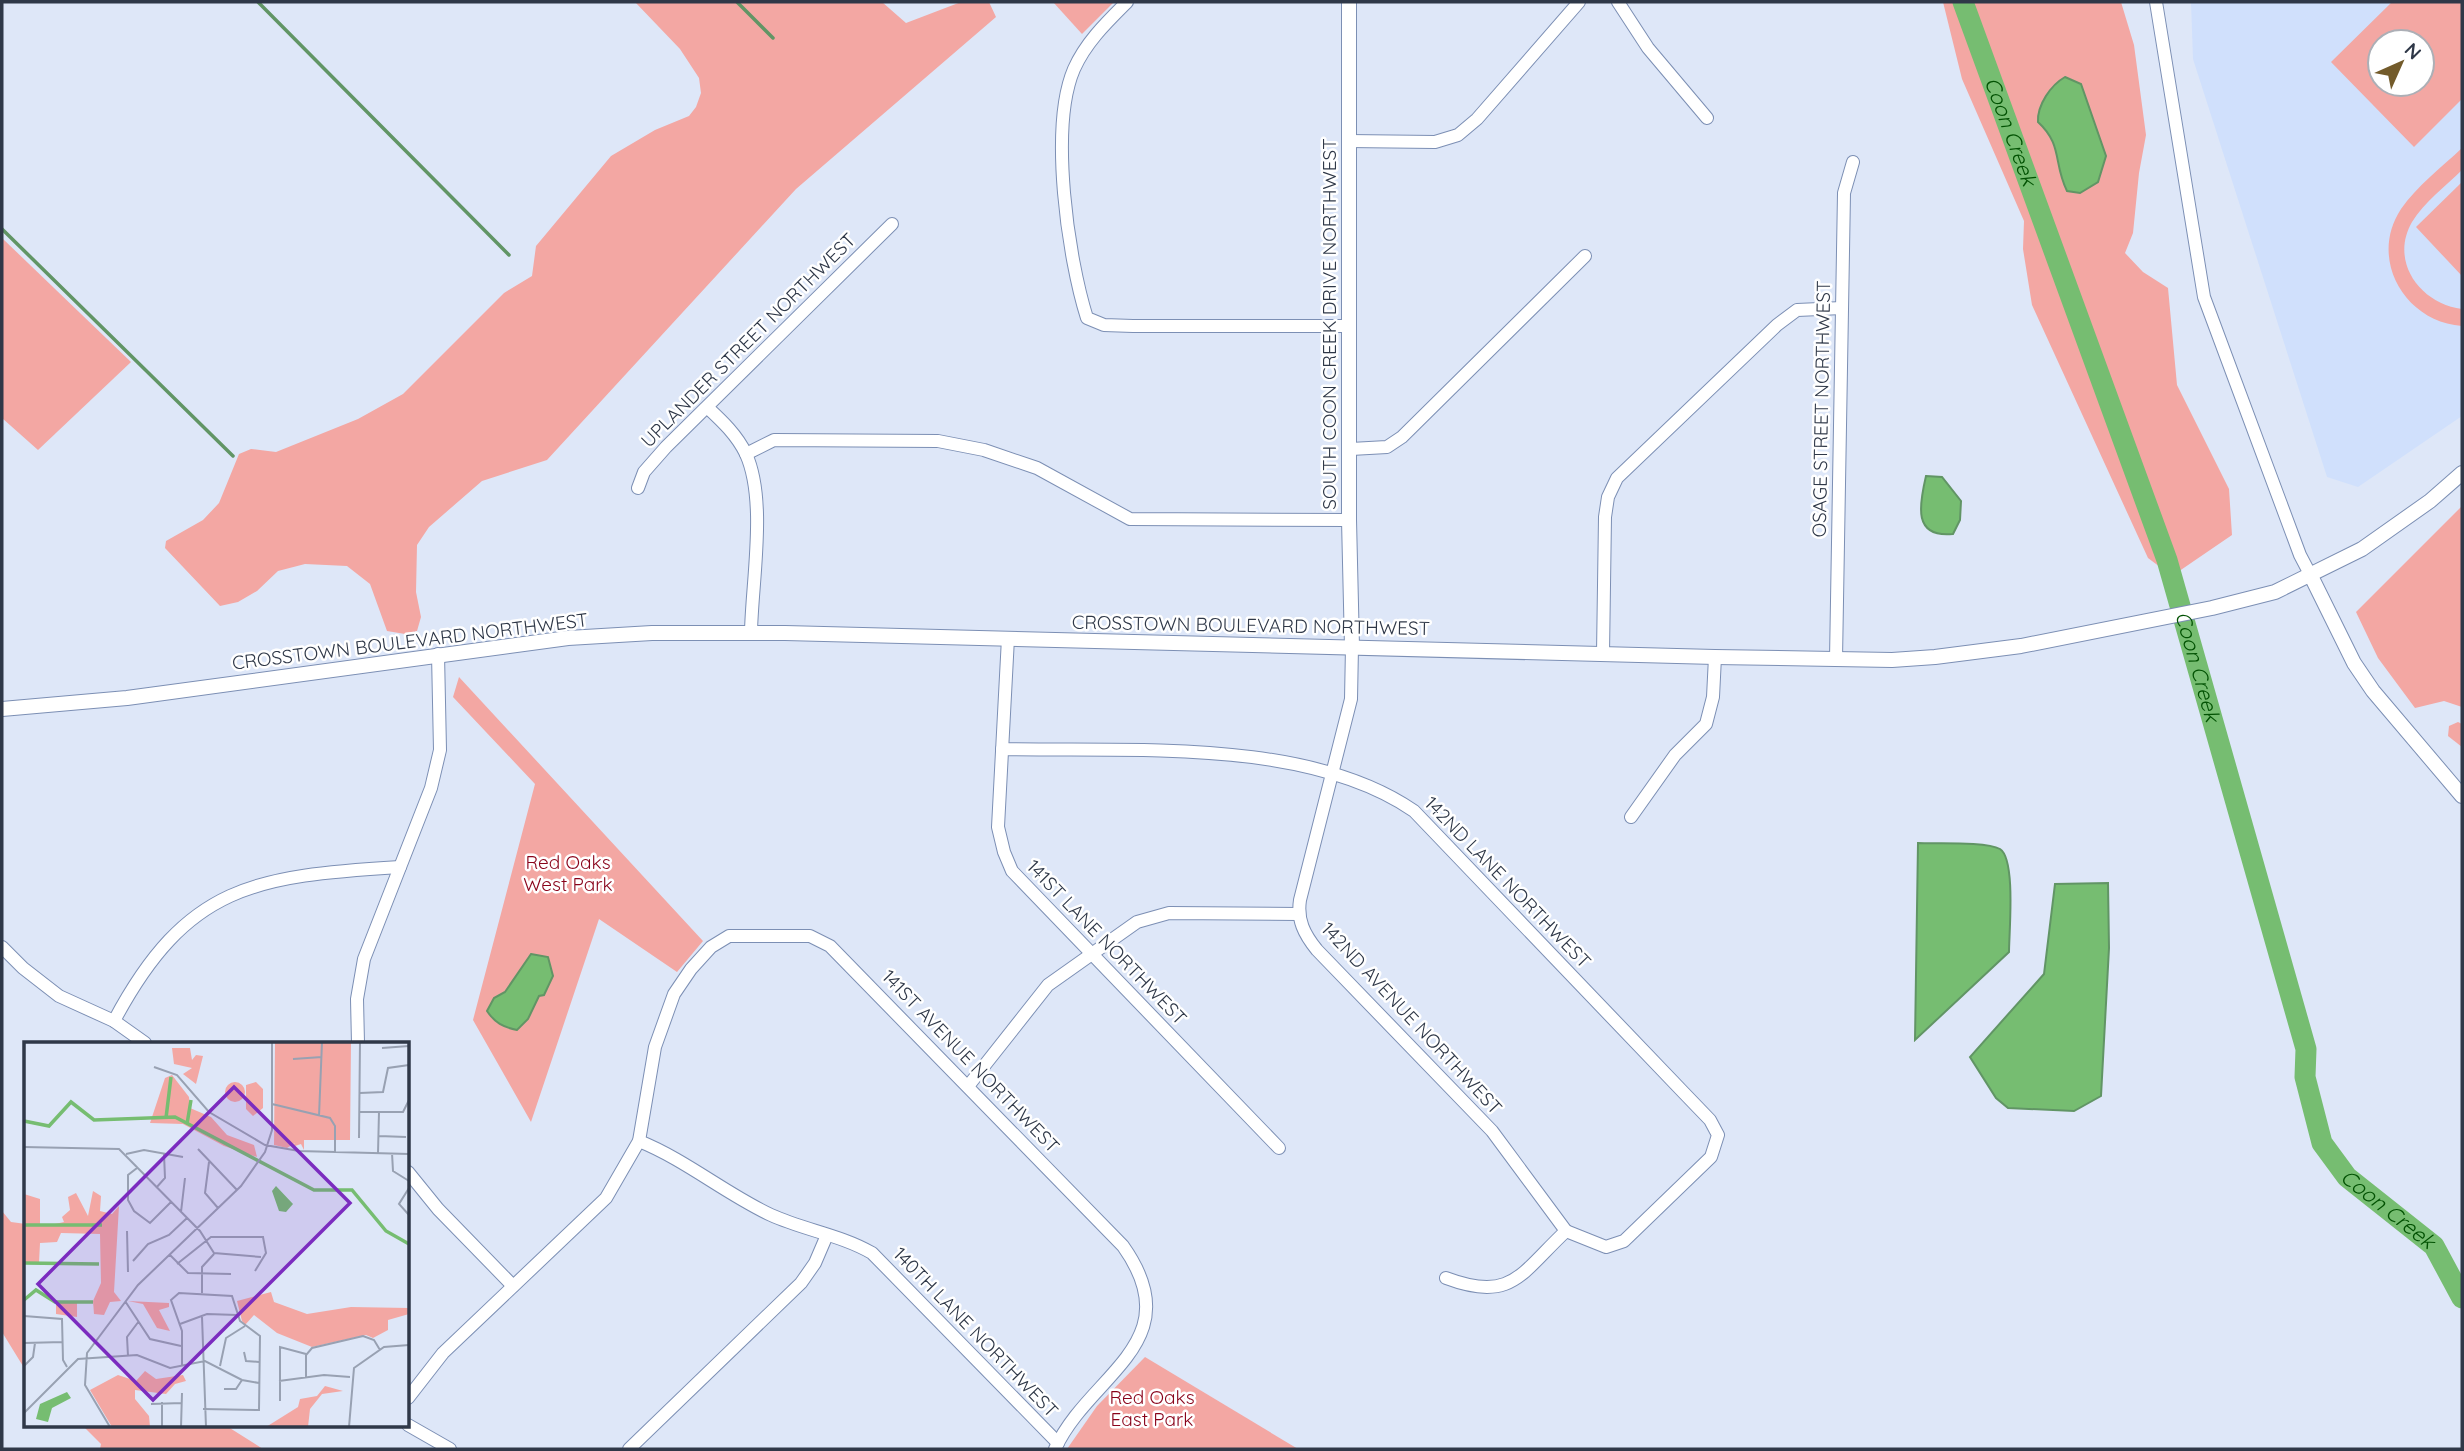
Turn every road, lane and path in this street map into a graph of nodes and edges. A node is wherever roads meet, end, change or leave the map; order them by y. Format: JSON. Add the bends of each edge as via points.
{"nodes":[{"id":1,"x":1127,"y":2,"type":"edge"},
{"id":2,"x":1349,"y":2,"type":"edge"},
{"id":3,"x":1580,"y":2,"type":"edge"},
{"id":4,"x":1618,"y":2,"type":"edge"},
{"id":5,"x":2156,"y":2,"type":"edge"},
{"id":6,"x":1707,"y":118,"type":"dead end"},
{"id":7,"x":1348,"y":141,"type":"junction"},
{"id":8,"x":1853,"y":162,"type":"dead end"},
{"id":9,"x":892,"y":224,"type":"dead end"},
{"id":10,"x":1585,"y":256,"type":"dead end"},
{"id":11,"x":1842,"y":308,"type":"junction"},
{"id":12,"x":1348,"y":326,"type":"junction"},
{"id":13,"x":708,"y":408,"type":"junction"},
{"id":14,"x":1350,"y":449,"type":"junction"},
{"id":15,"x":746,"y":454,"type":"junction"},
{"id":16,"x":2462,"y":473,"type":"edge"},
{"id":17,"x":638,"y":488,"type":"dead end"},
{"id":18,"x":1349,"y":520,"type":"junction"},
{"id":19,"x":2311,"y":576,"type":"junction"},
{"id":20,"x":751,"y":632,"type":"junction"},
{"id":21,"x":1008,"y":639,"type":"junction"},
{"id":22,"x":1353,"y":647,"type":"junction"},
{"id":23,"x":1603,"y":653,"type":"junction"},
{"id":24,"x":438,"y":654,"type":"junction"},
{"id":25,"x":1715,"y":657,"type":"junction"},
{"id":26,"x":1836,"y":659,"type":"junction"},
{"id":27,"x":2,"y":709,"type":"edge"},
{"id":28,"x":1002,"y":749,"type":"junction"},
{"id":29,"x":1332,"y":775,"type":"junction"},
{"id":30,"x":2462,"y":796,"type":"edge"},
{"id":31,"x":1631,"y":817,"type":"dead end"},
{"id":32,"x":400,"y":867,"type":"junction"},
{"id":33,"x":1298,"y":914,"type":"junction"},
{"id":34,"x":2,"y":947,"type":"edge"},
{"id":35,"x":1090,"y":953,"type":"junction"},
{"id":36,"x":114,"y":1021,"type":"junction"},
{"id":37,"x":144,"y":1042,"type":"edge"},
{"id":38,"x":358,"y":1042,"type":"edge"},
{"id":39,"x":969,"y":1085,"type":"junction"},
{"id":40,"x":639,"y":1141,"type":"junction"},
{"id":41,"x":1279,"y":1148,"type":"dead end"},
{"id":42,"x":410,"y":1174,"type":"edge"},
{"id":43,"x":1566,"y":1231,"type":"junction"},
{"id":44,"x":827,"y":1235,"type":"junction"},
{"id":45,"x":1446,"y":1278,"type":"dead end"},
{"id":46,"x":513,"y":1286,"type":"junction"},
{"id":47,"x":410,"y":1395,"type":"edge"},
{"id":48,"x":410,"y":1426,"type":"edge"},
{"id":49,"x":1056,"y":1446,"type":"edge"},
{"id":50,"x":450,"y":1449,"type":"edge"},
{"id":51,"x":629,"y":1449,"type":"edge"}],
"edges":[{"from":1,"to":12,"type":"street","via":[[1089,42],[1074,69],[1062,109],[1070,223],[1087,318],[1104,325],[1133,326]]},
{"from":2,"to":7,"type":"street","name":"SOUTH COON CREEK DRIVE NORTHWEST"},
{"from":3,"to":7,"type":"street","via":[[1458,135],[1435,142]]},
{"from":4,"to":6,"type":"street","via":[[1648,48]]},
{"from":5,"to":19,"type":"street","via":[[2204,297],[2232,381]]},
{"from":7,"to":12,"type":"street","name":"SOUTH COON CREEK DRIVE NORTHWEST"},
{"from":8,"to":11,"type":"street","name":"OSAGE STREET NORTHWEST","via":[[1844,193]]},
{"from":9,"to":13,"type":"street","name":"UPLANDER STREET NORTHWEST"},
{"from":10,"to":14,"type":"street","via":[[1402,437],[1387,447]]},
{"from":11,"to":23,"type":"street","via":[[1797,310],[1777,325],[1617,478],[1605,517]]},
{"from":11,"to":26,"type":"street","name":"OSAGE STREET NORTHWEST"},
{"from":12,"to":14,"type":"street","name":"SOUTH COON CREEK DRIVE NORTHWEST"},
{"from":13,"to":15,"type":"street"},
{"from":13,"to":17,"type":"street","name":"UPLANDER STREET NORTHWEST","via":[[644,472]]},
{"from":14,"to":18,"type":"street","name":"SOUTH COON CREEK DRIVE NORTHWEST"},
{"from":15,"to":18,"type":"street","via":[[774,440],[938,441],[1037,468],[1130,519]]},
{"from":15,"to":20,"type":"street","via":[[756,508]]},
{"from":16,"to":19,"type":"street","name":"CROSSTOWN BOULEVARD NORTHWEST","via":[[2393,530]]},
{"from":18,"to":22,"type":"street","name":"SOUTH COON CREEK DRIVE NORTHWEST"},
{"from":19,"to":26,"type":"street","name":"CROSSTOWN BOULEVARD NORTHWEST","via":[[2275,592],[2212,608],[1978,652]]},
{"from":19,"to":30,"type":"street","via":[[2373,691]]},
{"from":20,"to":21,"type":"street","name":"CROSSTOWN BOULEVARD NORTHWEST"},
{"from":20,"to":24,"type":"street","name":"CROSSTOWN BOULEVARD NORTHWEST","via":[[578,637]]},
{"from":21,"to":22,"type":"street","name":"CROSSTOWN BOULEVARD NORTHWEST"},
{"from":21,"to":28,"type":"street","name":"141ST LANE NORTHWEST"},
{"from":22,"to":23,"type":"street","name":"CROSSTOWN BOULEVARD NORTHWEST"},
{"from":22,"to":29,"type":"street","name":"142ND AVENUE NORTHWEST","via":[[1351,699]]},
{"from":23,"to":25,"type":"street","name":"CROSSTOWN BOULEVARD NORTHWEST"},
{"from":24,"to":27,"type":"street","name":"CROSSTOWN BOULEVARD NORTHWEST","via":[[140,697]]},
{"from":24,"to":32,"type":"street","via":[[440,750],[432,788]]},
{"from":25,"to":26,"type":"street","name":"CROSSTOWN BOULEVARD NORTHWEST"},
{"from":25,"to":31,"type":"street","via":[[1706,724],[1675,755]]},
{"from":28,"to":29,"type":"street","name":"142ND LANE NORTHWEST","via":[[1244,755]]},
{"from":28,"to":35,"type":"street","name":"141ST LANE NORTHWEST","via":[[998,827],[1012,872]]},
{"from":29,"to":33,"type":"street","name":"142ND AVENUE NORTHWEST"},
{"from":29,"to":43,"type":"street","name":"142ND LANE NORTHWEST","via":[[1379,789],[1415,811],[1710,1120],[1718,1135],[1711,1157],[1624,1241],[1606,1247]]},
{"from":32,"to":36,"type":"street","via":[[267,881],[227,896],[190,919],[162,947]]},
{"from":32,"to":38,"type":"street","via":[[364,959],[357,999]]},
{"from":33,"to":35,"type":"street","via":[[1169,913],[1137,922]]},
{"from":33,"to":43,"type":"street","name":"142ND AVENUE NORTHWEST","via":[[1307,939],[1492,1131]]},
{"from":34,"to":36,"type":"street","via":[[59,996]]},
{"from":35,"to":39,"type":"street","via":[[1048,985]]},
{"from":35,"to":41,"type":"street","name":"141ST LANE NORTHWEST"},
{"from":36,"to":37,"type":"street"},
{"from":39,"to":40,"type":"street","name":"141ST AVENUE NORTHWEST","via":[[831,946],[810,936],[737,935],[711,947],[671,1001],[655,1047]]},
{"from":39,"to":49,"type":"street","name":"141ST AVENUE NORTHWEST","via":[[1123,1246],[1142,1277],[1146,1309],[1140,1337]]},
{"from":40,"to":44,"type":"street","name":"140TH LANE NORTHWEST","via":[[769,1214]]},
{"from":40,"to":46,"type":"street","via":[[606,1198]]},
{"from":42,"to":46,"type":"street"},
{"from":43,"to":45,"type":"street","via":[[1512,1283],[1495,1289]]},
{"from":44,"to":49,"type":"street","name":"140TH LANE NORTHWEST","via":[[850,1240],[872,1253]]},
{"from":44,"to":51,"type":"street","via":[[801,1283]]},
{"from":46,"to":47,"type":"street","via":[[443,1353]]},
{"from":48,"to":50,"type":"street"}]}
